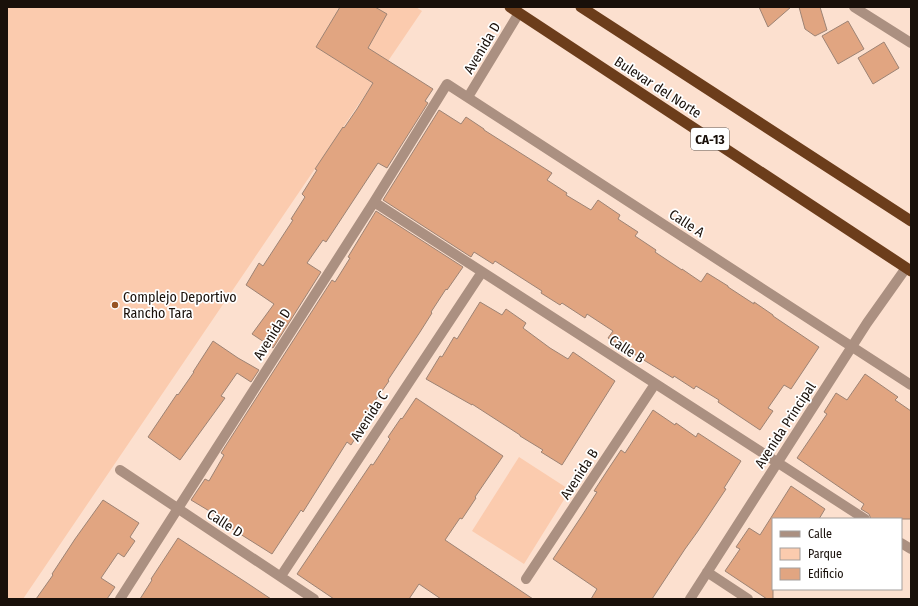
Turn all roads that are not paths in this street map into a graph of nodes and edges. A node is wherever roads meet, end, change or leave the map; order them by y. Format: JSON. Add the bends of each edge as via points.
{"nodes":[{"id":1,"x":510,"y":7,"type":"edge"},
{"id":2,"x":581,"y":7,"type":"edge"},
{"id":3,"x":854,"y":7,"type":"edge"},
{"id":4,"x":519,"y":13,"type":"junction"},
{"id":5,"x":911,"y":43,"type":"edge"},
{"id":6,"x":447,"y":84,"type":"joint"},
{"id":7,"x":468,"y":97,"type":"junction"},
{"id":8,"x":374,"y":202,"type":"junction"},
{"id":9,"x":911,"y":221,"type":"edge"},
{"id":10,"x":909,"y":270,"type":"edge"},
{"id":11,"x":482,"y":272,"type":"junction"},
{"id":12,"x":852,"y":347,"type":"junction"},
{"id":13,"x":655,"y":384,"type":"junction"},
{"id":14,"x":911,"y":385,"type":"edge"},
{"id":15,"x":778,"y":463,"type":"junction"},
{"id":16,"x":120,"y":470,"type":"dead end"},
{"id":17,"x":178,"y":509,"type":"junction"},
{"id":18,"x":862,"y":518,"type":"edge"},
{"id":19,"x":902,"y":544,"type":"edge"},
{"id":20,"x":911,"y":549,"type":"edge"},
{"id":21,"x":707,"y":572,"type":"junction"},
{"id":22,"x":281,"y":576,"type":"junction"},
{"id":23,"x":526,"y":579,"type":"dead end"},
{"id":24,"x":120,"y":599,"type":"edge"},
{"id":25,"x":314,"y":599,"type":"edge"},
{"id":26,"x":690,"y":599,"type":"edge"},
{"id":27,"x":748,"y":599,"type":"edge"}],
"edges":[{"from":1,"to":4,"type":"highway","name":"Bulevar del Norte","number":"CA-13"},
{"from":2,"to":9,"type":"highway","name":"Bulevar del Norte","number":"CA-13"},
{"from":3,"to":5,"type":"street"},
{"from":4,"to":7,"type":"street","name":"Avenida D"},
{"from":4,"to":10,"type":"highway","name":"Bulevar del Norte","number":"CA-13"},
{"from":6,"to":7,"type":"street","name":"Calle A"},
{"from":6,"to":8,"type":"street","name":"Avenida D"},
{"from":7,"to":12,"type":"street","name":"Calle A"},
{"from":8,"to":11,"type":"street","name":"Calle B"},
{"from":8,"to":17,"type":"street","name":"Avenida D"},
{"from":10,"to":12,"type":"street","name":"Avenida Principal","via":[[867,323]]},
{"from":11,"to":13,"type":"street","name":"Calle B"},
{"from":11,"to":22,"type":"street","name":"Avenida C"},
{"from":12,"to":14,"type":"street","name":"Calle A"},
{"from":12,"to":15,"type":"street","name":"Avenida Principal"},
{"from":13,"to":15,"type":"street","name":"Calle B"},
{"from":13,"to":23,"type":"street","name":"Avenida B"},
{"from":15,"to":18,"type":"street","name":"Calle B"},
{"from":15,"to":21,"type":"street","name":"Avenida Principal"},
{"from":16,"to":17,"type":"street","name":"Calle D"},
{"from":17,"to":22,"type":"street","name":"Calle D"},
{"from":17,"to":24,"type":"street","name":"Avenida D"},
{"from":19,"to":20,"type":"street"},
{"from":21,"to":26,"type":"street","name":"Avenida Principal"},
{"from":21,"to":27,"type":"street"},
{"from":22,"to":25,"type":"street","name":"Calle D"}]}
